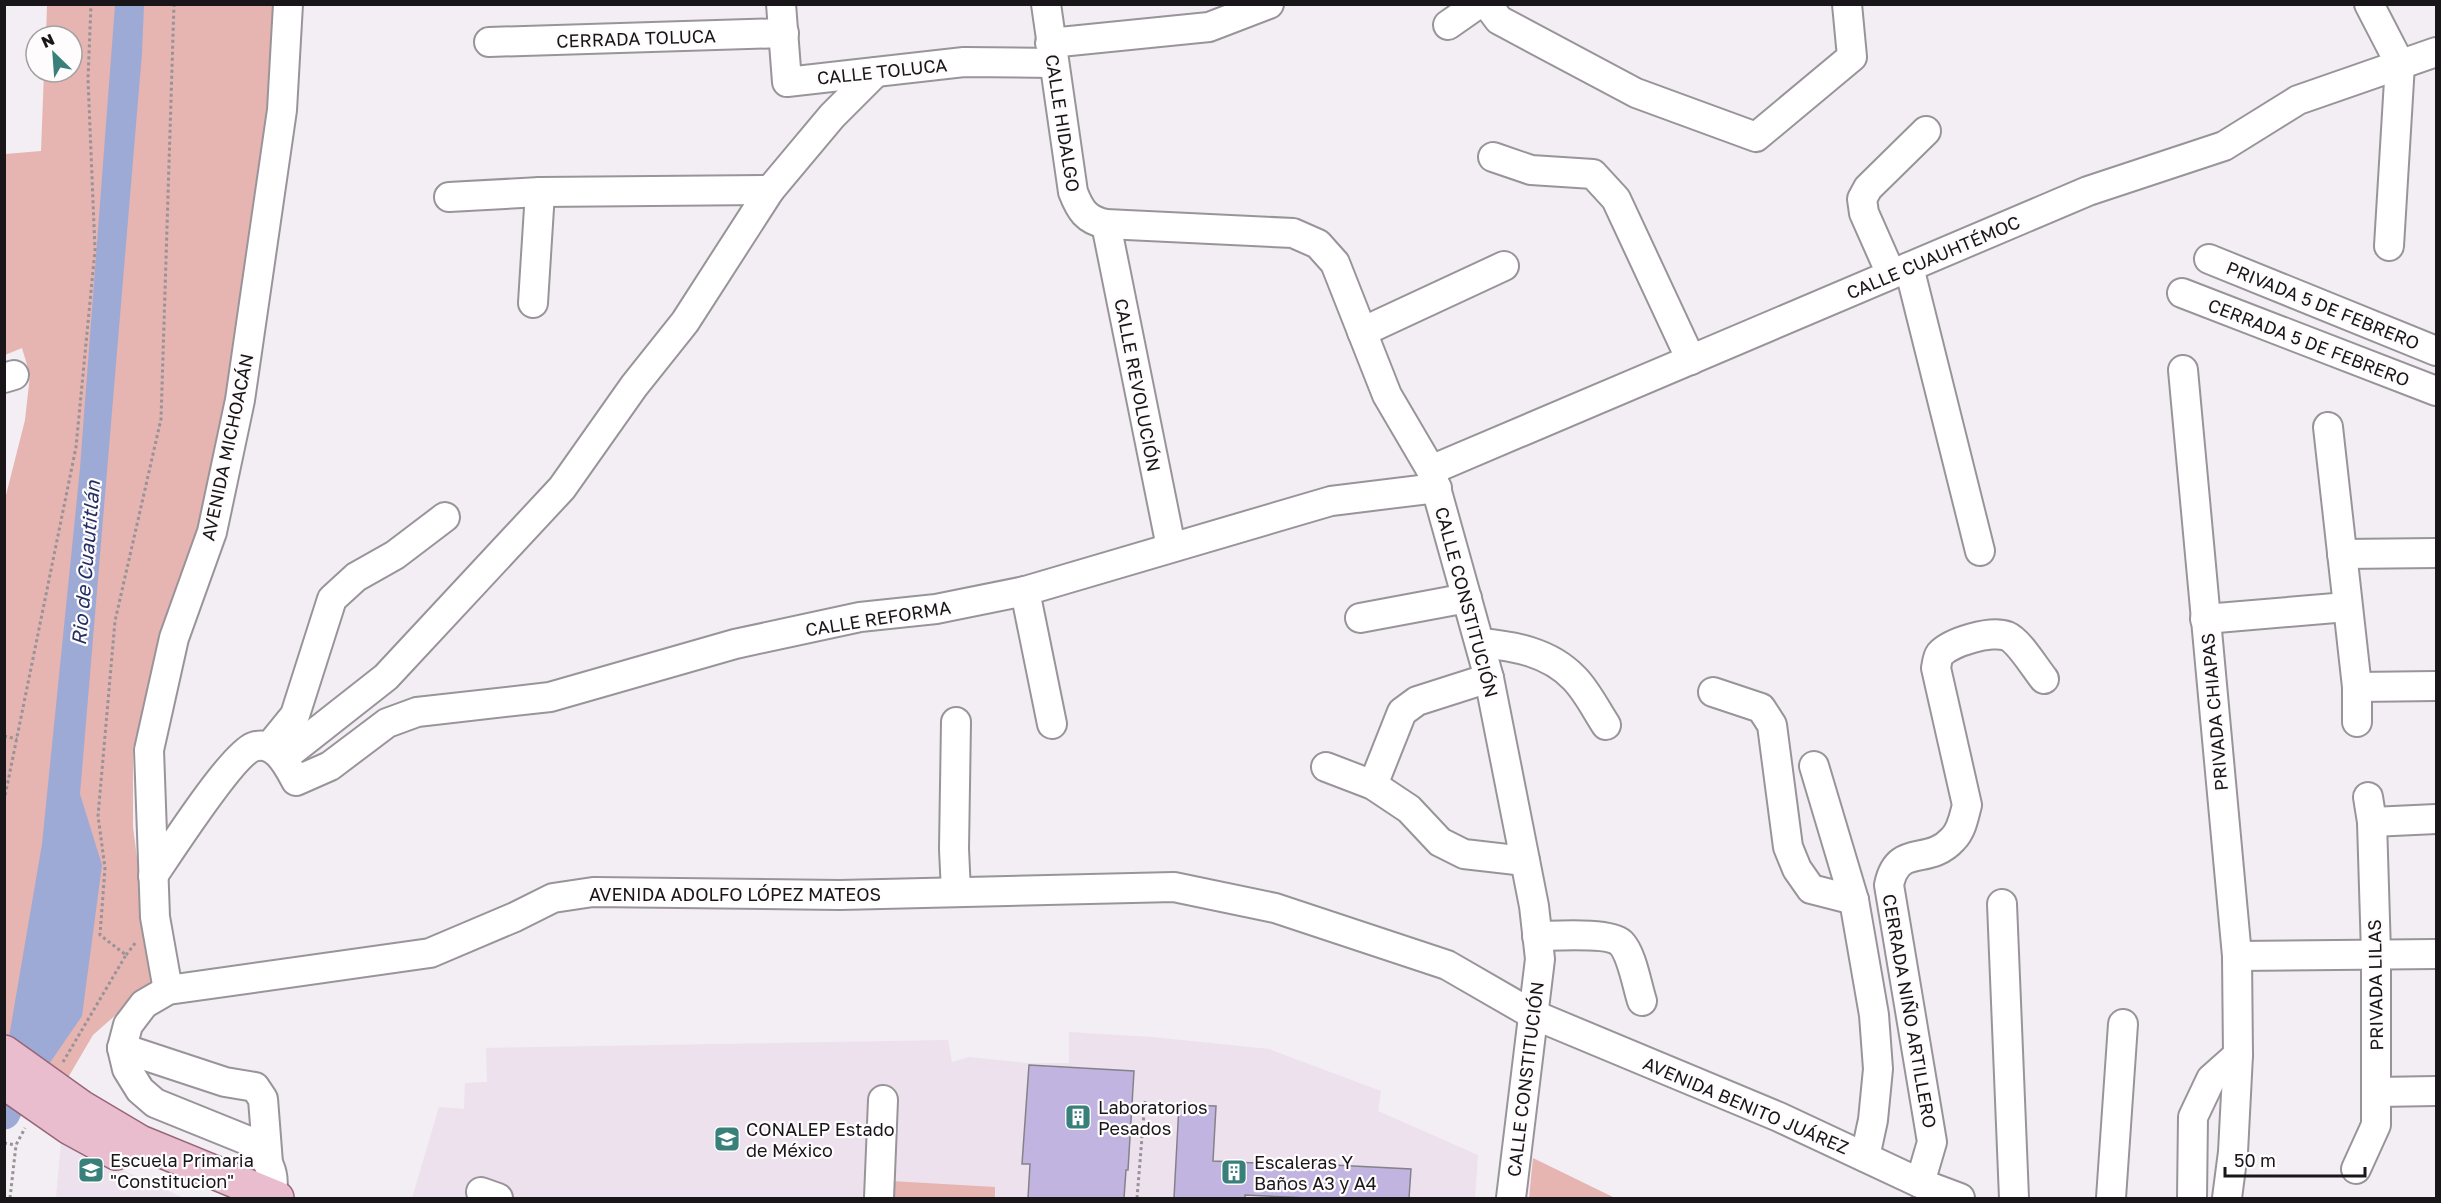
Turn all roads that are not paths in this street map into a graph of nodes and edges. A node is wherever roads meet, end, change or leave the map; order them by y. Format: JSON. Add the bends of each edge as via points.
{"nodes":[{"id":1,"x":288,"y":4,"type":"edge"},
{"id":2,"x":781,"y":4,"type":"edge"},
{"id":3,"x":1046,"y":4,"type":"edge"},
{"id":4,"x":1269,"y":4,"type":"edge"},
{"id":5,"x":1478,"y":4,"type":"edge"},
{"id":6,"x":1487,"y":4,"type":"edge"},
{"id":7,"x":1847,"y":4,"type":"edge"},
{"id":8,"x":2369,"y":4,"type":"edge"},
{"id":9,"x":1448,"y":25,"type":"dead end"},
{"id":10,"x":784,"y":33,"type":"junction"},
{"id":11,"x":489,"y":42,"type":"dead end"},
{"id":12,"x":2436,"y":52,"type":"edge"},
{"id":13,"x":1052,"y":53,"type":"junction"},
{"id":14,"x":2400,"y":64,"type":"junction"},
{"id":15,"x":876,"y":72,"type":"junction"},
{"id":16,"x":1926,"y":131,"type":"dead end"},
{"id":17,"x":1493,"y":157,"type":"dead end"},
{"id":18,"x":770,"y":190,"type":"junction"},
{"id":19,"x":540,"y":192,"type":"junction"},
{"id":20,"x":448,"y":197,"type":"dead end"},
{"id":21,"x":1106,"y":224,"type":"junction"},
{"id":22,"x":2389,"y":246,"type":"dead end"},
{"id":23,"x":2209,"y":259,"type":"dead end"},
{"id":24,"x":1504,"y":266,"type":"dead end"},
{"id":25,"x":1900,"y":271,"type":"junction"},
{"id":26,"x":2182,"y":293,"type":"dead end"},
{"id":27,"x":533,"y":303,"type":"dead end"},
{"id":28,"x":1362,"y":332,"type":"junction"},
{"id":29,"x":2436,"y":351,"type":"edge"},
{"id":30,"x":1691,"y":360,"type":"junction"},
{"id":31,"x":2183,"y":370,"type":"dead end"},
{"id":32,"x":2436,"y":392,"type":"edge"},
{"id":33,"x":2328,"y":427,"type":"dead end"},
{"id":34,"x":1434,"y":479,"type":"junction"},
{"id":35,"x":445,"y":516,"type":"dead end"},
{"id":36,"x":1171,"y":547,"type":"junction"},
{"id":37,"x":1980,"y":551,"type":"dead end"},
{"id":38,"x":2436,"y":553,"type":"edge"},
{"id":39,"x":2342,"y":554,"type":"junction"},
{"id":40,"x":1025,"y":591,"type":"junction"},
{"id":41,"x":1467,"y":598,"type":"junction"},
{"id":42,"x":2347,"y":607,"type":"junction"},
{"id":43,"x":1360,"y":618,"type":"dead end"},
{"id":44,"x":2205,"y":619,"type":"junction"},
{"id":45,"x":1480,"y":643,"type":"junction"},
{"id":46,"x":1489,"y":678,"type":"junction"},
{"id":47,"x":2044,"y":679,"type":"dead end"},
{"id":48,"x":2436,"y":686,"type":"edge"},
{"id":49,"x":2357,"y":687,"type":"junction"},
{"id":50,"x":1713,"y":692,"type":"dead end"},
{"id":51,"x":956,"y":722,"type":"dead end"},
{"id":52,"x":2357,"y":722,"type":"dead end"},
{"id":53,"x":1052,"y":724,"type":"dead end"},
{"id":54,"x":1606,"y":725,"type":"dead end"},
{"id":55,"x":283,"y":762,"type":"junction"},
{"id":56,"x":1814,"y":766,"type":"dead end"},
{"id":57,"x":1326,"y":767,"type":"dead end"},
{"id":58,"x":1373,"y":785,"type":"junction"},
{"id":59,"x":2436,"y":819,"type":"edge"},
{"id":60,"x":1525,"y":861,"type":"junction"},
{"id":61,"x":153,"y":876,"type":"junction"},
{"id":62,"x":956,"y":892,"type":"junction"},
{"id":63,"x":1854,"y":900,"type":"junction"},
{"id":64,"x":2002,"y":904,"type":"dead end"},
{"id":65,"x":1537,"y":936,"type":"junction"},
{"id":66,"x":2376,"y":953,"type":"junction"},
{"id":67,"x":2436,"y":954,"type":"edge"},
{"id":68,"x":2237,"y":956,"type":"junction"},
{"id":69,"x":168,"y":990,"type":"junction"},
{"id":70,"x":1642,"y":1001,"type":"dead end"},
{"id":71,"x":1532,"y":1014,"type":"junction"},
{"id":72,"x":2123,"y":1024,"type":"dead end"},
{"id":73,"x":122,"y":1048,"type":"junction"},
{"id":74,"x":4,"y":1052,"type":"edge"},
{"id":75,"x":2238,"y":1055,"type":"junction"},
{"id":76,"x":4,"y":1082,"type":"edge"},
{"id":77,"x":2436,"y":1091,"type":"edge"},
{"id":78,"x":2377,"y":1092,"type":"junction"},
{"id":79,"x":41,"y":1093,"type":"junction"},
{"id":80,"x":883,"y":1101,"type":"dead end"},
{"id":81,"x":76,"y":1118,"type":"junction"},
{"id":82,"x":1865,"y":1157,"type":"junction"},
{"id":83,"x":268,"y":1163,"type":"junction"},
{"id":84,"x":2356,"y":1169,"type":"dead end"},
{"id":85,"x":1920,"y":1183,"type":"junction"},
{"id":86,"x":222,"y":1198,"type":"edge"},
{"id":87,"x":273,"y":1198,"type":"edge"},
{"id":88,"x":879,"y":1198,"type":"edge"},
{"id":89,"x":1511,"y":1198,"type":"edge"},
{"id":90,"x":1960,"y":1198,"type":"edge"},
{"id":91,"x":2014,"y":1198,"type":"edge"},
{"id":92,"x":2111,"y":1198,"type":"edge"},
{"id":93,"x":2192,"y":1198,"type":"edge"},
{"id":94,"x":2227,"y":1198,"type":"edge"}],
"edges":[{"from":1,"to":61,"type":"street","name":"AVENIDA MICHOACÁN","via":[[282,110],[240,400],[212,532],[174,638],[149,750]]},
{"from":2,"to":10,"type":"street","name":"CALLE TOLUCA"},
{"from":3,"to":13,"type":"street","name":"CALLE HIDALGO"},
{"from":4,"to":13,"type":"street","name":"CALLE TOLUCA","via":[[1209,27]]},
{"from":5,"to":9,"type":"street"},
{"from":6,"to":7,"type":"street","via":[[1499,20],[1636,93],[1756,137],[1852,57]]},
{"from":8,"to":14,"type":"street"},
{"from":10,"to":11,"type":"street","name":"CERRADA TOLUCA"},
{"from":10,"to":15,"type":"street","name":"CALLE TOLUCA","via":[[787,82]]},
{"from":12,"to":14,"type":"street","name":"CALLE CUAUHTÉMOC"},
{"from":13,"to":15,"type":"street","name":"CALLE TOLUCA"},
{"from":13,"to":21,"type":"street","name":"CALLE HIDALGO","via":[[1073,192],[1079,209],[1093,221]]},
{"from":14,"to":22,"type":"street"},
{"from":14,"to":25,"type":"street","name":"CALLE CUAUHTÉMOC","via":[[2298,100],[2224,146],[2088,191]]},
{"from":15,"to":18,"type":"street","via":[[832,116]]},
{"from":16,"to":25,"type":"street","via":[[1862,198],[1864,213]]},
{"from":17,"to":30,"type":"street","via":[[1532,170],[1593,174],[1616,199]]},
{"from":18,"to":19,"type":"street"},
{"from":18,"to":55,"type":"street","via":[[685,322],[562,488],[386,677]]},
{"from":19,"to":20,"type":"street"},
{"from":19,"to":27,"type":"street"},
{"from":21,"to":28,"type":"street","name":"CALLE CONSTITUCIÓN","via":[[1293,233],[1318,244],[1335,263]]},
{"from":21,"to":36,"type":"street","name":"CALLE REVOLUCIÓN"},
{"from":23,"to":29,"type":"street","name":"PRIVADA 5 DE FEBRERO"},
{"from":24,"to":28,"type":"street"},
{"from":25,"to":30,"type":"street","name":"CALLE CUAUHTÉMOC"},
{"from":25,"to":37,"type":"street"},
{"from":26,"to":32,"type":"street","name":"CERRADA 5 DE FEBRERO"},
{"from":28,"to":34,"type":"street","name":"CALLE CONSTITUCIÓN","via":[[1387,395]]},
{"from":30,"to":34,"type":"street","name":"CALLE CUAUHTÉMOC"},
{"from":31,"to":44,"type":"street","name":"PRIVADA CHIAPAS"},
{"from":33,"to":39,"type":"street"},
{"from":34,"to":36,"type":"street","name":"CALLE REFORMA","via":[[1332,501]]},
{"from":34,"to":41,"type":"street","name":"CALLE CONSTITUCIÓN"},
{"from":35,"to":55,"type":"street","via":[[332,599]]},
{"from":36,"to":40,"type":"street","name":"CALLE REFORMA"},
{"from":38,"to":39,"type":"street"},
{"from":39,"to":42,"type":"street"},
{"from":40,"to":53,"type":"street"},
{"from":40,"to":55,"type":"street","name":"CALLE REFORMA","via":[[936,609],[860,617],[735,644],[550,697],[417,712],[387,723],[330,766]]},
{"from":41,"to":43,"type":"street"},
{"from":41,"to":45,"type":"street","name":"CALLE CONSTITUCIÓN"},
{"from":42,"to":44,"type":"street"},
{"from":42,"to":49,"type":"street"},
{"from":44,"to":68,"type":"street","name":"PRIVADA CHIAPAS"},
{"from":45,"to":46,"type":"street","name":"CALLE CONSTITUCIÓN"},
{"from":45,"to":54,"type":"street","via":[[1546,655],[1575,678]]},
{"from":46,"to":58,"type":"street","via":[[1416,701],[1402,712]]},
{"from":46,"to":60,"type":"street","name":"CALLE CONSTITUCIÓN"},
{"from":47,"to":85,"type":"street","name":"CERRADA NIÑO ARTILLERO","via":[[2007,636],[1991,634],[1954,643],[1939,656],[1936,668],[1967,805],[1954,839],[1937,852],[1901,860],[1892,870],[1889,885],[1932,1142]]},
{"from":48,"to":49,"type":"street"},
{"from":49,"to":52,"type":"street"},
{"from":50,"to":63,"type":"street","via":[[1761,708],[1772,725],[1788,847],[1797,869],[1811,889]]},
{"from":51,"to":62,"type":"street"},
{"from":55,"to":61,"type":"street","via":[[253,747],[234,762]]},
{"from":56,"to":63,"type":"street"},
{"from":57,"to":58,"type":"street"},
{"from":58,"to":60,"type":"street","via":[[1409,809],[1440,842],[1464,854]]},
{"from":59,"to":66,"type":"street","name":"PRIVADA LILAS","via":[[2370,810]]},
{"from":60,"to":65,"type":"street","name":"CALLE CONSTITUCIÓN"},
{"from":61,"to":69,"type":"street","name":"AVENIDA MICHOACÁN","via":[[155,917]]},
{"from":62,"to":69,"type":"street","name":"AVENIDA ADOLFO LÓPEZ MATEOS","via":[[592,892],[553,898],[430,953]]},
{"from":62,"to":71,"type":"street","name":"AVENIDA ADOLFO LÓPEZ MATEOS","via":[[1174,887],[1242,901],[1275,908],[1447,965]]},
{"from":63,"to":82,"type":"street","via":[[1874,1015],[1878,1069]]},
{"from":64,"to":91,"type":"street"},
{"from":65,"to":70,"type":"street","via":[[1607,938],[1621,943],[1629,956]]},
{"from":65,"to":71,"type":"street","name":"CALLE CONSTITUCIÓN","via":[[1540,959]]},
{"from":66,"to":67,"type":"street"},
{"from":66,"to":68,"type":"street"},
{"from":66,"to":78,"type":"street","name":"PRIVADA LILAS"},
{"from":68,"to":75,"type":"street","name":"PRIVADA CHIAPAS"},
{"from":69,"to":73,"type":"street","name":"AVENIDA ADOLFO LÓPEZ MATEOS","via":[[144,1004],[128,1024]]},
{"from":71,"to":82,"type":"street","name":"AVENIDA BENITO JUÁREZ"},
{"from":71,"to":89,"type":"street","name":"CALLE CONSTITUCIÓN"},
{"from":72,"to":92,"type":"street"},
{"from":73,"to":83,"type":"street","via":[[127,1069],[140,1090],[155,1103],[249,1141]]},
{"from":73,"to":83,"type":"street","via":[[225,1082],[255,1087],[263,1099]]},
{"from":74,"to":79,"type":"main road"},
{"from":75,"to":93,"type":"street","via":[[2211,1079],[2193,1117]]},
{"from":75,"to":94,"type":"street","name":"PRIVADA CHIAPAS"},
{"from":76,"to":79,"type":"main road"},
{"from":77,"to":78,"type":"street"},
{"from":78,"to":84,"type":"street","name":"PRIVADA LILAS","via":[[2376,1125]]},
{"from":79,"to":81,"type":"main road"},
{"from":80,"to":88,"type":"street"},
{"from":81,"to":86,"type":"main road","via":[[131,1162]]},
{"from":81,"to":87,"type":"main road"},
{"from":82,"to":85,"type":"street","name":"AVENIDA BENITO JUÁREZ"},
{"from":83,"to":87,"type":"street","via":[[274,1176]]},
{"from":85,"to":90,"type":"street","name":"AVENIDA BENITO JUÁREZ"}]}
